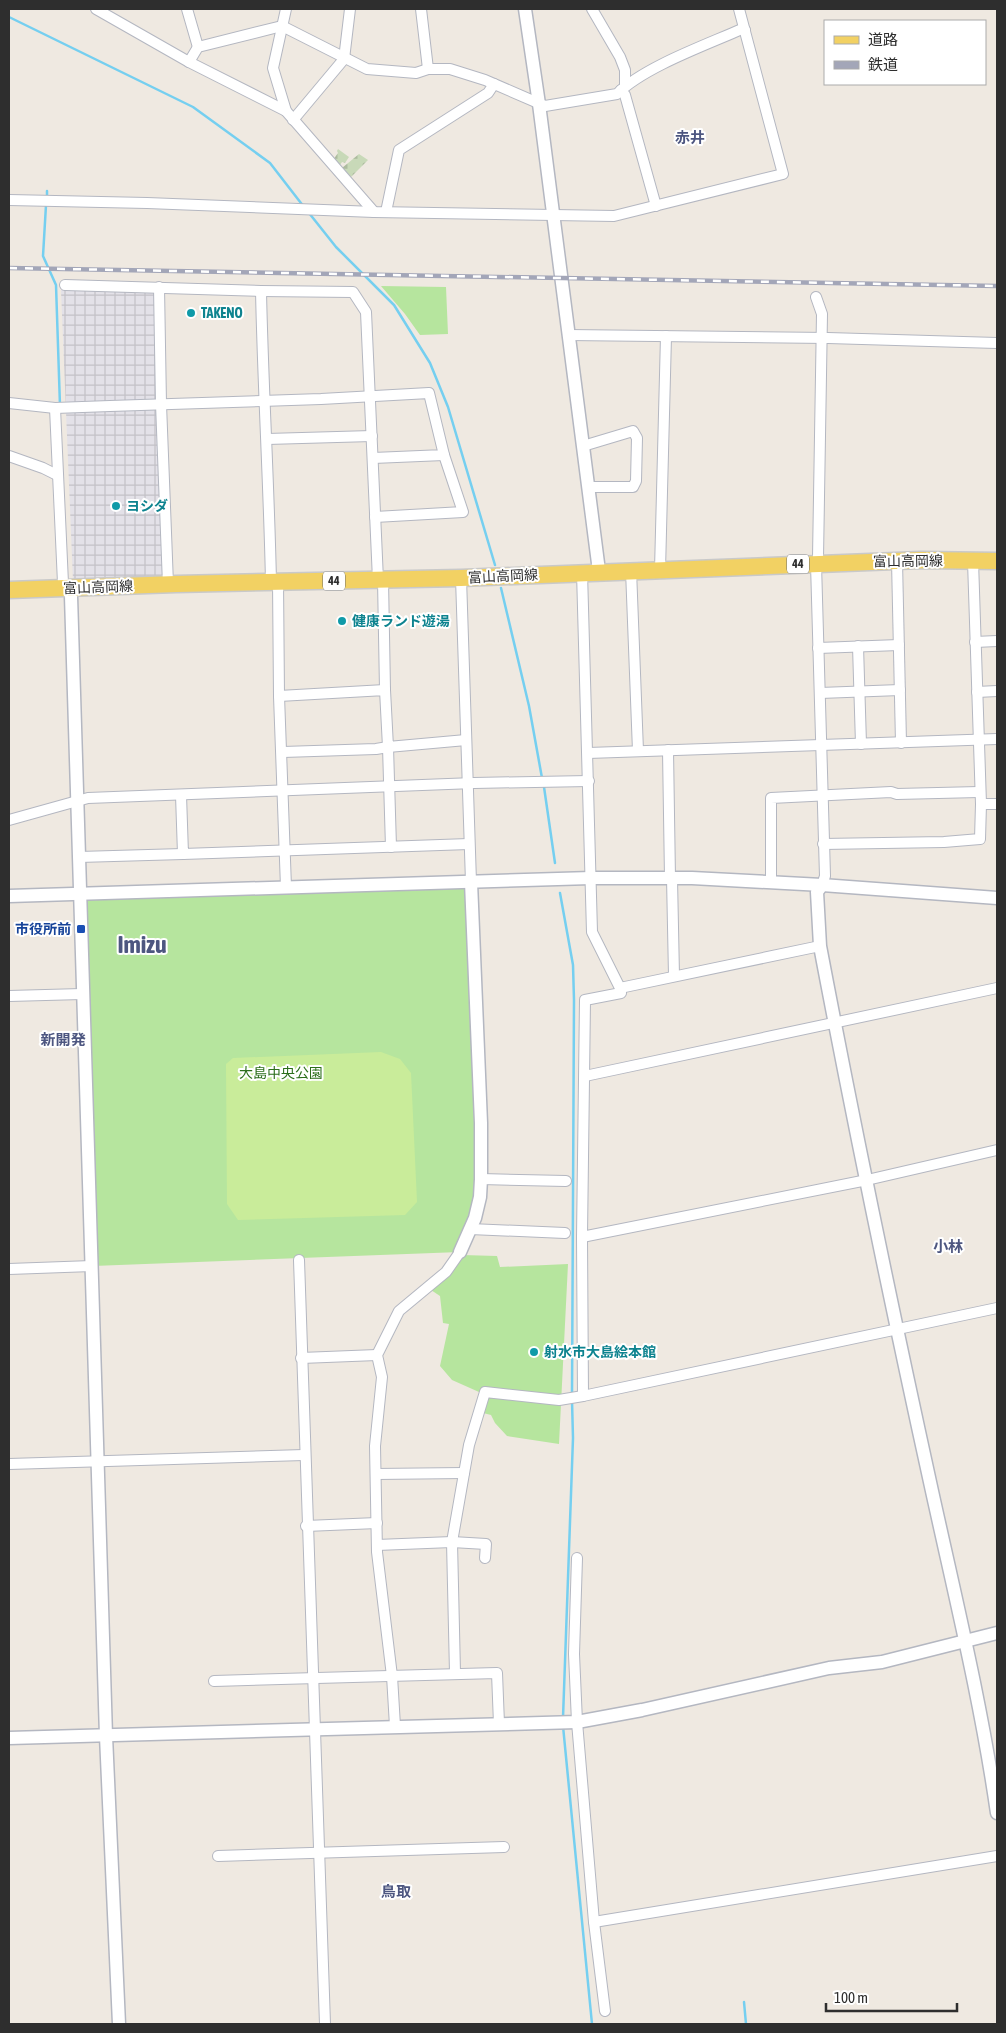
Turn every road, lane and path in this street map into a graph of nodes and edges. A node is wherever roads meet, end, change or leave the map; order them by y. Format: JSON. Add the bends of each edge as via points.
{"nodes":[{"id":1,"x":96,"y":9,"type":"edge"},
{"id":2,"x":187,"y":9,"type":"edge"},
{"id":3,"x":286,"y":9,"type":"edge"},
{"id":4,"x":350,"y":9,"type":"edge"},
{"id":5,"x":421,"y":9,"type":"edge"},
{"id":6,"x":525,"y":9,"type":"edge"},
{"id":7,"x":592,"y":9,"type":"edge"},
{"id":8,"x":739,"y":9,"type":"edge"},
{"id":9,"x":282,"y":26,"type":"junction"},
{"id":10,"x":745,"y":30,"type":"junction"},
{"id":11,"x":198,"y":47,"type":"junction"},
{"id":12,"x":344,"y":58,"type":"junction"},
{"id":13,"x":189,"y":62,"type":"junction"},
{"id":14,"x":428,"y":69,"type":"junction"},
{"id":15,"x":494,"y":84,"type":"junction"},
{"id":16,"x":623,"y":88,"type":"junction"},
{"id":17,"x":540,"y":104,"type":"junction"},
{"id":18,"x":286,"y":111,"type":"junction"},
{"id":19,"x":293,"y":120,"type":"junction"},
{"id":20,"x":9,"y":200,"type":"edge"},
{"id":21,"x":656,"y":206,"type":"junction"},
{"id":22,"x":374,"y":212,"type":"junction"},
{"id":23,"x":386,"y":212,"type":"junction"},
{"id":24,"x":553,"y":215,"type":"junction"},
{"id":25,"x":64,"y":285,"type":"dead end"},
{"id":26,"x":159,"y":287,"type":"junction"},
{"id":27,"x":261,"y":291,"type":"junction"},
{"id":28,"x":816,"y":297,"type":"dead end"},
{"id":29,"x":568,"y":335,"type":"junction"},
{"id":30,"x":666,"y":336,"type":"junction"},
{"id":31,"x":821,"y":338,"type":"junction"},
{"id":32,"x":997,"y":343,"type":"edge"},
{"id":33,"x":370,"y":397,"type":"junction"},
{"id":34,"x":264,"y":401,"type":"junction"},
{"id":35,"x":9,"y":403,"type":"edge"},
{"id":36,"x":161,"y":404,"type":"junction"},
{"id":37,"x":55,"y":408,"type":"junction"},
{"id":38,"x":372,"y":436,"type":"junction"},
{"id":39,"x":267,"y":439,"type":"junction"},
{"id":40,"x":583,"y":446,"type":"junction"},
{"id":41,"x":444,"y":455,"type":"junction"},
{"id":42,"x":9,"y":456,"type":"edge"},
{"id":43,"x":373,"y":458,"type":"junction"},
{"id":44,"x":57,"y":475,"type":"junction"},
{"id":45,"x":588,"y":487,"type":"junction"},
{"id":46,"x":375,"y":517,"type":"junction"},
{"id":47,"x":897,"y":561,"type":"junction"},
{"id":48,"x":973,"y":561,"type":"junction"},
{"id":49,"x":997,"y":561,"type":"edge"},
{"id":50,"x":816,"y":564,"type":"junction"},
{"id":51,"x":631,"y":570,"type":"junction"},
{"id":52,"x":660,"y":570,"type":"junction"},
{"id":53,"x":599,"y":571,"type":"junction"},
{"id":54,"x":582,"y":572,"type":"junction"},
{"id":55,"x":461,"y":578,"type":"junction"},
{"id":56,"x":380,"y":580,"type":"junction"},
{"id":57,"x":274,"y":582,"type":"junction"},
{"id":58,"x":168,"y":584,"type":"junction"},
{"id":59,"x":68,"y":588,"type":"junction"},
{"id":60,"x":9,"y":590,"type":"edge"},
{"id":61,"x":997,"y":641,"type":"edge"},
{"id":62,"x":975,"y":642,"type":"junction"},
{"id":63,"x":858,"y":646,"type":"junction"},
{"id":64,"x":898,"y":646,"type":"junction"},
{"id":65,"x":818,"y":648,"type":"junction"},
{"id":66,"x":385,"y":690,"type":"junction"},
{"id":67,"x":900,"y":690,"type":"junction"},
{"id":68,"x":997,"y":691,"type":"edge"},
{"id":69,"x":860,"y":692,"type":"junction"},
{"id":70,"x":977,"y":692,"type":"junction"},
{"id":71,"x":820,"y":694,"type":"junction"},
{"id":72,"x":280,"y":696,"type":"junction"},
{"id":73,"x":997,"y":739,"type":"edge"},
{"id":74,"x":466,"y":740,"type":"junction"},
{"id":75,"x":978,"y":740,"type":"junction"},
{"id":76,"x":901,"y":743,"type":"junction"},
{"id":77,"x":861,"y":744,"type":"junction"},
{"id":78,"x":821,"y":746,"type":"junction"},
{"id":79,"x":388,"y":747,"type":"junction"},
{"id":80,"x":668,"y":750,"type":"junction"},
{"id":81,"x":638,"y":751,"type":"junction"},
{"id":82,"x":283,"y":752,"type":"junction"},
{"id":83,"x":588,"y":752,"type":"junction"},
{"id":84,"x":589,"y":782,"type":"junction"},
{"id":85,"x":467,"y":784,"type":"junction"},
{"id":86,"x":388,"y":787,"type":"junction"},
{"id":87,"x":284,"y":791,"type":"junction"},
{"id":88,"x":979,"y":792,"type":"junction"},
{"id":89,"x":181,"y":795,"type":"junction"},
{"id":90,"x":822,"y":795,"type":"junction"},
{"id":91,"x":77,"y":800,"type":"junction"},
{"id":92,"x":981,"y":804,"type":"junction"},
{"id":93,"x":997,"y":804,"type":"edge"},
{"id":94,"x":9,"y":820,"type":"edge"},
{"id":95,"x":469,"y":844,"type":"junction"},
{"id":96,"x":823,"y":844,"type":"junction"},
{"id":97,"x":391,"y":847,"type":"junction"},
{"id":98,"x":286,"y":850,"type":"junction"},
{"id":99,"x":183,"y":854,"type":"junction"},
{"id":100,"x":79,"y":857,"type":"junction"},
{"id":101,"x":591,"y":878,"type":"junction"},
{"id":102,"x":671,"y":878,"type":"junction"},
{"id":103,"x":471,"y":882,"type":"junction"},
{"id":104,"x":771,"y":882,"type":"junction"},
{"id":105,"x":822,"y":884,"type":"junction"},
{"id":106,"x":286,"y":887,"type":"junction"},
{"id":107,"x":79,"y":893,"type":"junction"},
{"id":108,"x":9,"y":896,"type":"edge"},
{"id":109,"x":997,"y":898,"type":"edge"},
{"id":110,"x":820,"y":946,"type":"junction"},
{"id":111,"x":674,"y":976,"type":"junction"},
{"id":112,"x":997,"y":988,"type":"edge"},
{"id":113,"x":82,"y":994,"type":"junction"},
{"id":114,"x":621,"y":994,"type":"dead end"},
{"id":115,"x":9,"y":996,"type":"edge"},
{"id":116,"x":834,"y":1022,"type":"junction"},
{"id":117,"x":585,"y":1076,"type":"junction"},
{"id":118,"x":997,"y":1150,"type":"edge"},
{"id":119,"x":481,"y":1179,"type":"junction"},
{"id":120,"x":867,"y":1180,"type":"junction"},
{"id":121,"x":566,"y":1182,"type":"dead end"},
{"id":122,"x":470,"y":1229,"type":"junction"},
{"id":123,"x":565,"y":1233,"type":"dead end"},
{"id":124,"x":582,"y":1237,"type":"junction"},
{"id":125,"x":460,"y":1252,"type":"joint"},
{"id":126,"x":299,"y":1260,"type":"dead end"},
{"id":127,"x":92,"y":1266,"type":"junction"},
{"id":128,"x":9,"y":1269,"type":"edge"},
{"id":129,"x":997,"y":1308,"type":"edge"},
{"id":130,"x":898,"y":1329,"type":"junction"},
{"id":131,"x":378,"y":1355,"type":"junction"},
{"id":132,"x":301,"y":1358,"type":"junction"},
{"id":133,"x":583,"y":1396,"type":"junction"},
{"id":134,"x":304,"y":1456,"type":"junction"},
{"id":135,"x":99,"y":1461,"type":"junction"},
{"id":136,"x":9,"y":1464,"type":"edge"},
{"id":137,"x":464,"y":1473,"type":"junction"},
{"id":138,"x":376,"y":1474,"type":"junction"},
{"id":139,"x":376,"y":1523,"type":"junction"},
{"id":140,"x":306,"y":1526,"type":"junction"},
{"id":141,"x":452,"y":1542,"type":"junction"},
{"id":142,"x":376,"y":1545,"type":"junction"},
{"id":143,"x":485,"y":1558,"type":"dead end"},
{"id":144,"x":577,"y":1558,"type":"dead end"},
{"id":145,"x":997,"y":1633,"type":"edge"},
{"id":146,"x":966,"y":1640,"type":"junction"},
{"id":147,"x":455,"y":1673,"type":"junction"},
{"id":148,"x":392,"y":1676,"type":"junction"},
{"id":149,"x":313,"y":1679,"type":"junction"},
{"id":150,"x":214,"y":1681,"type":"dead end"},
{"id":151,"x":577,"y":1722,"type":"junction"},
{"id":152,"x":499,"y":1724,"type":"junction"},
{"id":153,"x":395,"y":1726,"type":"junction"},
{"id":154,"x":315,"y":1730,"type":"junction"},
{"id":155,"x":106,"y":1736,"type":"junction"},
{"id":156,"x":9,"y":1738,"type":"edge"},
{"id":157,"x":997,"y":1813,"type":"edge"},
{"id":158,"x":504,"y":1847,"type":"dead end"},
{"id":159,"x":318,"y":1854,"type":"junction"},
{"id":160,"x":218,"y":1856,"type":"dead end"},
{"id":161,"x":997,"y":1856,"type":"edge"},
{"id":162,"x":594,"y":1922,"type":"junction"},
{"id":163,"x":605,"y":2011,"type":"dead end"},
{"id":164,"x":119,"y":2024,"type":"edge"},
{"id":165,"x":325,"y":2024,"type":"edge"}],
"edges":[{"from":1,"to":13,"type":"street"},
{"from":2,"to":11,"type":"street"},
{"from":3,"to":9,"type":"street"},
{"from":4,"to":12,"type":"street"},
{"from":5,"to":14,"type":"street"},
{"from":6,"to":17,"type":"street"},
{"from":7,"to":16,"type":"street","via":[[626,70]]},
{"from":8,"to":10,"type":"street"},
{"from":9,"to":11,"type":"street"},
{"from":9,"to":12,"type":"street"},
{"from":9,"to":18,"type":"street","via":[[273,68]]},
{"from":10,"to":16,"type":"street","via":[[667,63]]},
{"from":10,"to":21,"type":"street","via":[[783,174]]},
{"from":11,"to":13,"type":"street"},
{"from":12,"to":14,"type":"street","via":[[367,68],[394,72],[416,73]]},
{"from":12,"to":19,"type":"street"},
{"from":13,"to":18,"type":"street"},
{"from":14,"to":15,"type":"street","via":[[450,68]]},
{"from":15,"to":17,"type":"street"},
{"from":15,"to":23,"type":"street","via":[[488,93],[399,150]]},
{"from":16,"to":17,"type":"street","via":[[617,94],[545,106]]},
{"from":16,"to":21,"type":"street"},
{"from":17,"to":24,"type":"street"},
{"from":18,"to":19,"type":"street"},
{"from":19,"to":22,"type":"street"},
{"from":20,"to":22,"type":"street"},
{"from":21,"to":24,"type":"street","via":[[614,216]]},
{"from":22,"to":23,"type":"street"},
{"from":23,"to":24,"type":"street"},
{"from":24,"to":29,"type":"street"},
{"from":25,"to":26,"type":"street"},
{"from":26,"to":27,"type":"street"},
{"from":26,"to":36,"type":"street"},
{"from":27,"to":33,"type":"street","via":[[353,292],[366,312]]},
{"from":27,"to":34,"type":"street"},
{"from":28,"to":31,"type":"street","via":[[822,314]]},
{"from":29,"to":30,"type":"street"},
{"from":29,"to":40,"type":"street"},
{"from":30,"to":31,"type":"street"},
{"from":30,"to":52,"type":"street"},
{"from":31,"to":32,"type":"street"},
{"from":31,"to":50,"type":"street"},
{"from":33,"to":34,"type":"street"},
{"from":33,"to":38,"type":"street"},
{"from":33,"to":41,"type":"street","via":[[429,393]]},
{"from":34,"to":36,"type":"street"},
{"from":34,"to":39,"type":"street"},
{"from":35,"to":37,"type":"street"},
{"from":36,"to":37,"type":"street"},
{"from":36,"to":58,"type":"street"},
{"from":37,"to":44,"type":"street"},
{"from":38,"to":39,"type":"street"},
{"from":38,"to":43,"type":"street"},
{"from":39,"to":57,"type":"street"},
{"from":40,"to":45,"type":"street"},
{"from":40,"to":45,"type":"street","via":[[633,431],[637,438],[636,481],[633,487]]},
{"from":41,"to":43,"type":"street"},
{"from":41,"to":46,"type":"street","via":[[463,512]]},
{"from":42,"to":44,"type":"street"},
{"from":43,"to":46,"type":"street"},
{"from":44,"to":59,"type":"street","via":[[63,583]]},
{"from":45,"to":53,"type":"street"},
{"from":46,"to":56,"type":"street"},
{"from":47,"to":48,"type":"main road","name":"富山高岡線","number":"44"},
{"from":47,"to":50,"type":"main road","name":"富山高岡線","number":"44"},
{"from":47,"to":64,"type":"street"},
{"from":48,"to":49,"type":"main road","name":"富山高岡線","number":"44"},
{"from":48,"to":62,"type":"street"},
{"from":50,"to":52,"type":"main road","name":"富山高岡線","number":"44"},
{"from":50,"to":65,"type":"street"},
{"from":51,"to":52,"type":"main road","name":"富山高岡線","number":"44"},
{"from":51,"to":53,"type":"main road","name":"富山高岡線","number":"44"},
{"from":51,"to":81,"type":"street"},
{"from":53,"to":54,"type":"main road","name":"富山高岡線","number":"44"},
{"from":54,"to":55,"type":"main road","name":"富山高岡線","number":"44"},
{"from":54,"to":83,"type":"street"},
{"from":55,"to":56,"type":"main road","name":"富山高岡線","number":"44"},
{"from":55,"to":74,"type":"street"},
{"from":56,"to":57,"type":"main road","name":"富山高岡線","number":"44"},
{"from":56,"to":66,"type":"street"},
{"from":57,"to":58,"type":"main road","name":"富山高岡線","number":"44"},
{"from":57,"to":72,"type":"street"},
{"from":58,"to":59,"type":"main road","name":"富山高岡線","number":"44"},
{"from":59,"to":60,"type":"main road","name":"富山高岡線","number":"44"},
{"from":59,"to":91,"type":"street","via":[[71,596]]},
{"from":61,"to":62,"type":"street"},
{"from":62,"to":70,"type":"street"},
{"from":63,"to":64,"type":"street"},
{"from":63,"to":65,"type":"street"},
{"from":63,"to":69,"type":"street"},
{"from":64,"to":67,"type":"street"},
{"from":65,"to":71,"type":"street"},
{"from":66,"to":72,"type":"street"},
{"from":66,"to":79,"type":"street"},
{"from":67,"to":69,"type":"street"},
{"from":67,"to":76,"type":"street"},
{"from":68,"to":70,"type":"street"},
{"from":69,"to":71,"type":"street"},
{"from":69,"to":77,"type":"street"},
{"from":70,"to":75,"type":"street"},
{"from":71,"to":78,"type":"street"},
{"from":72,"to":82,"type":"street"},
{"from":73,"to":75,"type":"street"},
{"from":74,"to":79,"type":"street"},
{"from":74,"to":85,"type":"street"},
{"from":75,"to":76,"type":"street"},
{"from":75,"to":88,"type":"street"},
{"from":76,"to":77,"type":"street"},
{"from":77,"to":78,"type":"street"},
{"from":78,"to":80,"type":"street"},
{"from":78,"to":90,"type":"street"},
{"from":79,"to":82,"type":"street"},
{"from":79,"to":86,"type":"street"},
{"from":80,"to":81,"type":"street"},
{"from":80,"to":102,"type":"street"},
{"from":81,"to":83,"type":"street"},
{"from":82,"to":87,"type":"street"},
{"from":83,"to":84,"type":"street"},
{"from":84,"to":85,"type":"street"},
{"from":84,"to":101,"type":"street"},
{"from":85,"to":86,"type":"street"},
{"from":85,"to":95,"type":"street"},
{"from":86,"to":87,"type":"street"},
{"from":86,"to":97,"type":"street"},
{"from":87,"to":89,"type":"street"},
{"from":87,"to":98,"type":"street"},
{"from":88,"to":90,"type":"street"},
{"from":88,"to":92,"type":"street"},
{"from":89,"to":91,"type":"street"},
{"from":89,"to":99,"type":"street"},
{"from":90,"to":96,"type":"street"},
{"from":90,"to":104,"type":"street","via":[[771,798]]},
{"from":91,"to":94,"type":"street"},
{"from":91,"to":100,"type":"street"},
{"from":92,"to":93,"type":"street"},
{"from":92,"to":96,"type":"street","via":[[980,839]]},
{"from":95,"to":97,"type":"street"},
{"from":95,"to":103,"type":"street"},
{"from":96,"to":105,"type":"street","via":[[825,876]]},
{"from":97,"to":98,"type":"street"},
{"from":98,"to":99,"type":"street"},
{"from":98,"to":106,"type":"street"},
{"from":99,"to":100,"type":"street"},
{"from":100,"to":107,"type":"street"},
{"from":101,"to":102,"type":"street"},
{"from":101,"to":103,"type":"street"},
{"from":101,"to":111,"type":"street","via":[[592,932],[620,988]]},
{"from":102,"to":104,"type":"street"},
{"from":102,"to":111,"type":"street"},
{"from":103,"to":106,"type":"street"},
{"from":103,"to":119,"type":"street"},
{"from":104,"to":105,"type":"street"},
{"from":105,"to":109,"type":"street"},
{"from":105,"to":110,"type":"street","via":[[817,892]]},
{"from":106,"to":107,"type":"street"},
{"from":107,"to":108,"type":"street"},
{"from":107,"to":113,"type":"street"},
{"from":110,"to":111,"type":"street"},
{"from":110,"to":116,"type":"street"},
{"from":112,"to":116,"type":"street"},
{"from":113,"to":115,"type":"street"},
{"from":113,"to":127,"type":"street"},
{"from":114,"to":117,"type":"street","via":[[585,1000]]},
{"from":116,"to":117,"type":"street"},
{"from":116,"to":120,"type":"street"},
{"from":117,"to":124,"type":"street"},
{"from":118,"to":120,"type":"street"},
{"from":119,"to":121,"type":"street"},
{"from":119,"to":122,"type":"street","via":[[480,1197]]},
{"from":120,"to":124,"type":"street"},
{"from":120,"to":130,"type":"street"},
{"from":122,"to":123,"type":"street"},
{"from":122,"to":125,"type":"street"},
{"from":124,"to":133,"type":"street"},
{"from":125,"to":131,"type":"street","via":[[446,1272],[399,1311]]},
{"from":126,"to":132,"type":"street"},
{"from":127,"to":128,"type":"street"},
{"from":127,"to":135,"type":"street"},
{"from":129,"to":130,"type":"street"},
{"from":130,"to":133,"type":"street"},
{"from":130,"to":146,"type":"street"},
{"from":131,"to":132,"type":"street"},
{"from":131,"to":138,"type":"street","via":[[382,1377],[375,1446]]},
{"from":132,"to":134,"type":"street"},
{"from":133,"to":137,"type":"street","via":[[559,1400],[485,1392]]},
{"from":134,"to":135,"type":"street"},
{"from":134,"to":140,"type":"street"},
{"from":135,"to":136,"type":"street"},
{"from":135,"to":155,"type":"street"},
{"from":137,"to":138,"type":"street"},
{"from":137,"to":141,"type":"street"},
{"from":138,"to":139,"type":"street"},
{"from":139,"to":140,"type":"street"},
{"from":139,"to":142,"type":"street"},
{"from":140,"to":149,"type":"street"},
{"from":141,"to":142,"type":"street"},
{"from":141,"to":143,"type":"street","via":[[486,1544]]},
{"from":141,"to":147,"type":"street"},
{"from":142,"to":148,"type":"street"},
{"from":144,"to":151,"type":"street","via":[[574,1654]]},
{"from":145,"to":146,"type":"street"},
{"from":146,"to":151,"type":"street","via":[[882,1662],[829,1668]]},
{"from":146,"to":157,"type":"street"},
{"from":147,"to":148,"type":"street"},
{"from":147,"to":152,"type":"street","via":[[497,1673]]},
{"from":148,"to":149,"type":"street"},
{"from":148,"to":153,"type":"street"},
{"from":149,"to":150,"type":"street"},
{"from":149,"to":154,"type":"street"},
{"from":151,"to":152,"type":"street"},
{"from":151,"to":162,"type":"street"},
{"from":152,"to":153,"type":"street"},
{"from":153,"to":154,"type":"street"},
{"from":154,"to":155,"type":"street"},
{"from":154,"to":159,"type":"street"},
{"from":155,"to":156,"type":"street"},
{"from":155,"to":164,"type":"street"},
{"from":158,"to":159,"type":"street"},
{"from":159,"to":160,"type":"street"},
{"from":159,"to":165,"type":"street"},
{"from":161,"to":162,"type":"street"},
{"from":162,"to":163,"type":"street"}]}
